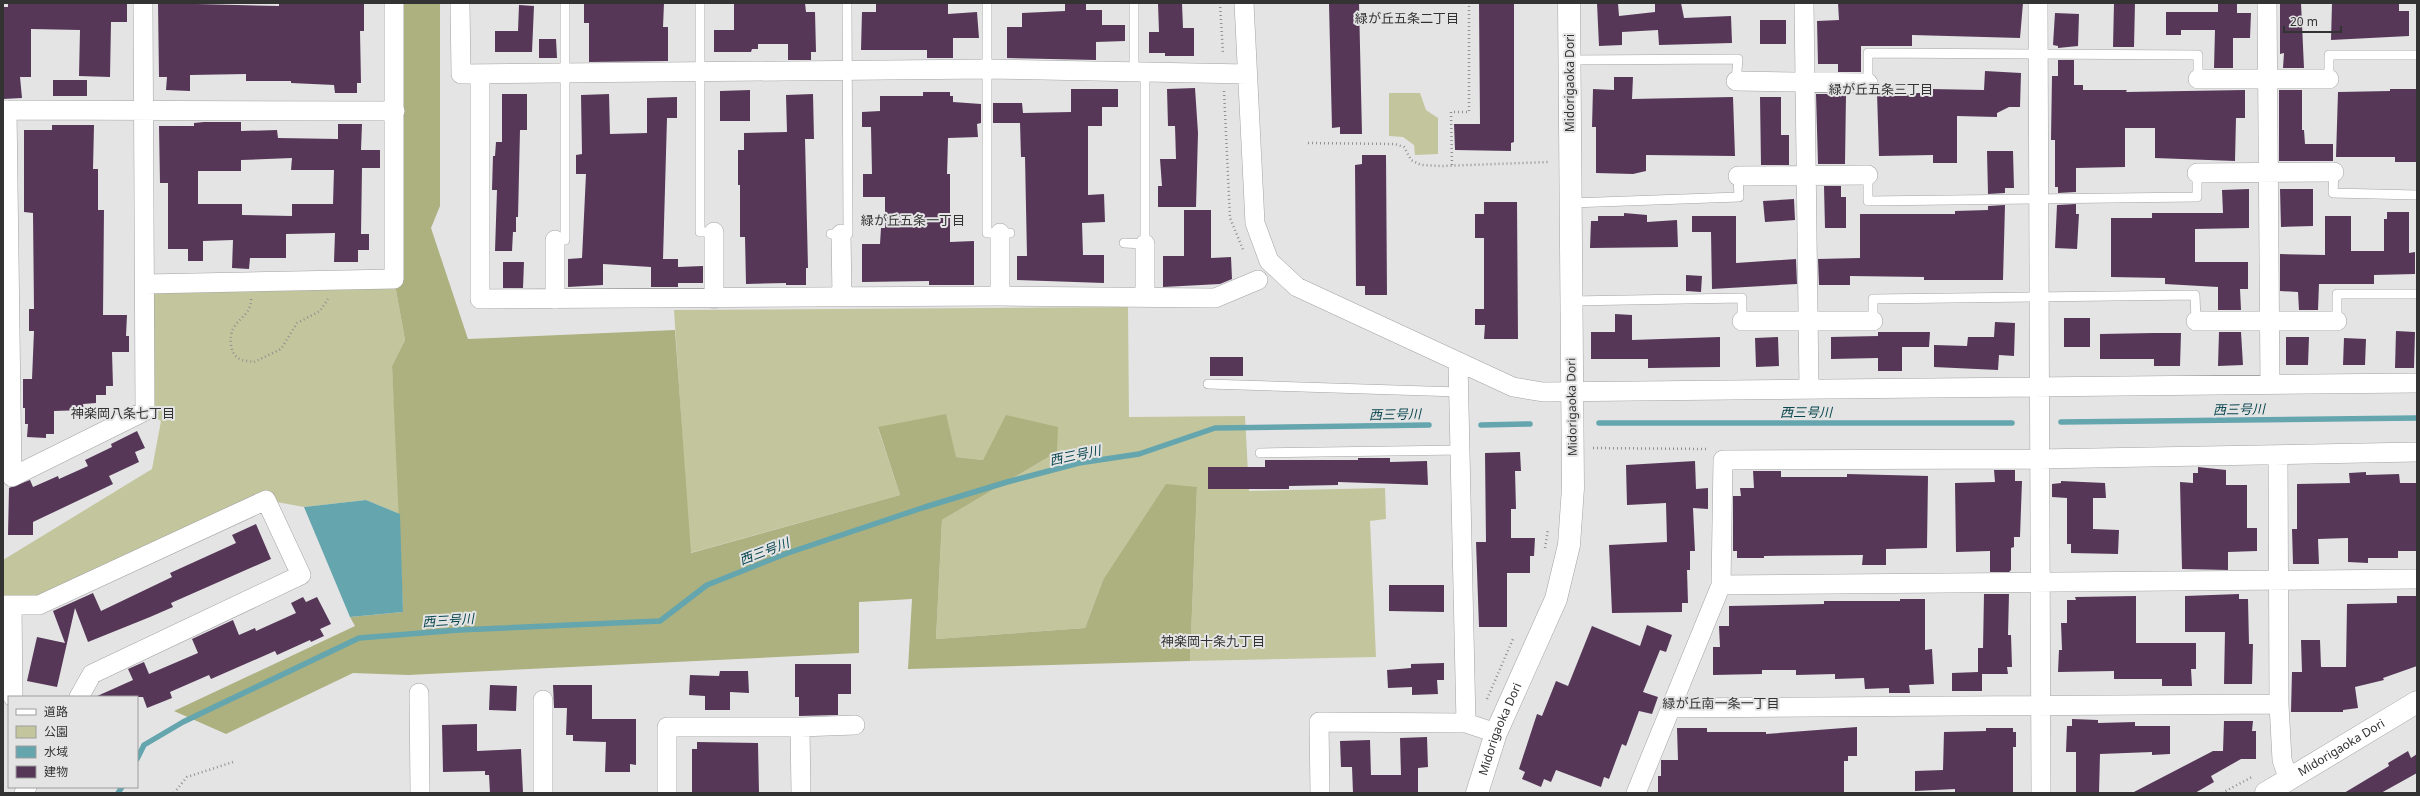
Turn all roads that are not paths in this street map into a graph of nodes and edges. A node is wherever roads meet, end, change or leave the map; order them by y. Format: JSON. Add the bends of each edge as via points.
{"nodes":[{"id":1,"x":143,"y":3,"type":"edge"},
{"id":2,"x":394,"y":3,"type":"edge"},
{"id":3,"x":460,"y":3,"type":"edge"},
{"id":4,"x":565,"y":3,"type":"edge"},
{"id":5,"x":700,"y":3,"type":"edge"},
{"id":6,"x":847,"y":3,"type":"edge"},
{"id":7,"x":987,"y":3,"type":"edge"},
{"id":8,"x":1134,"y":3,"type":"edge"},
{"id":9,"x":1244,"y":3,"type":"edge"},
{"id":10,"x":1569,"y":3,"type":"edge"},
{"id":11,"x":1804,"y":3,"type":"edge"},
{"id":12,"x":2038,"y":3,"type":"edge"},
{"id":13,"x":2267,"y":3,"type":"edge"},
{"id":14,"x":2038,"y":54,"type":"junction"},
{"id":15,"x":2417,"y":55,"type":"edge"},
{"id":16,"x":1570,"y":60,"type":"junction"},
{"id":17,"x":987,"y":70,"type":"junction"},
{"id":18,"x":847,"y":71,"type":"junction"},
{"id":19,"x":700,"y":72,"type":"junction"},
{"id":20,"x":1140,"y":72,"type":"junction"},
{"id":21,"x":564,"y":73,"type":"junction"},
{"id":22,"x":480,"y":74,"type":"junction"},
{"id":23,"x":1247,"y":74,"type":"junction"},
{"id":24,"x":2198,"y":79,"type":"joint"},
{"id":25,"x":2266,"y":79,"type":"junction"},
{"id":26,"x":2329,"y":79,"type":"joint"},
{"id":27,"x":1736,"y":81,"type":"joint"},
{"id":28,"x":1806,"y":82,"type":"junction"},
{"id":29,"x":1868,"y":83,"type":"joint"},
{"id":30,"x":5,"y":110,"type":"edge"},
{"id":31,"x":143,"y":111,"type":"junction"},
{"id":32,"x":395,"y":111,"type":"junction"},
{"id":33,"x":2266,"y":172,"type":"junction"},
{"id":34,"x":2334,"y":172,"type":"joint"},
{"id":35,"x":2197,"y":173,"type":"joint"},
{"id":36,"x":1806,"y":175,"type":"junction"},
{"id":37,"x":1868,"y":175,"type":"joint"},
{"id":38,"x":1738,"y":176,"type":"joint"},
{"id":39,"x":2417,"y":195,"type":"edge"},
{"id":40,"x":2039,"y":199,"type":"junction"},
{"id":41,"x":1571,"y":203,"type":"junction"},
{"id":42,"x":714,"y":232,"type":"joint"},
{"id":43,"x":1005,"y":233,"type":"joint"},
{"id":44,"x":836,"y":234,"type":"joint"},
{"id":45,"x":556,"y":240,"type":"joint"},
{"id":46,"x":1124,"y":243,"type":"dead end"},
{"id":47,"x":1145,"y":244,"type":"junction"},
{"id":48,"x":1258,"y":280,"type":"road end"},
{"id":49,"x":146,"y":284,"type":"junction"},
{"id":50,"x":2417,"y":294,"type":"edge"},
{"id":51,"x":1000,"y":296,"type":"junction"},
{"id":52,"x":842,"y":297,"type":"junction"},
{"id":53,"x":1145,"y":297,"type":"junction"},
{"id":54,"x":2039,"y":298,"type":"junction"},
{"id":55,"x":555,"y":299,"type":"junction"},
{"id":56,"x":714,"y":299,"type":"junction"},
{"id":57,"x":1571,"y":301,"type":"junction"},
{"id":58,"x":1742,"y":321,"type":"joint"},
{"id":59,"x":1873,"y":321,"type":"joint"},
{"id":60,"x":2196,"y":321,"type":"joint"},
{"id":61,"x":2337,"y":321,"type":"joint"},
{"id":62,"x":1808,"y":322,"type":"junction"},
{"id":63,"x":2270,"y":322,"type":"junction"},
{"id":64,"x":1458,"y":362,"type":"junction"},
{"id":65,"x":2417,"y":383,"type":"edge"},
{"id":66,"x":1208,"y":384,"type":"dead end"},
{"id":67,"x":2270,"y":384,"type":"junction"},
{"id":68,"x":2039,"y":386,"type":"junction"},
{"id":69,"x":1809,"y":388,"type":"junction"},
{"id":70,"x":1459,"y":392,"type":"junction"},
{"id":71,"x":1572,"y":392,"type":"junction"},
{"id":72,"x":1460,"y":450,"type":"junction"},
{"id":73,"x":2417,"y":452,"type":"edge"},
{"id":74,"x":1260,"y":453,"type":"dead end"},
{"id":75,"x":2278,"y":455,"type":"junction"},
{"id":76,"x":2039,"y":459,"type":"junction"},
{"id":77,"x":7,"y":477,"type":"edge"},
{"id":78,"x":2277,"y":579,"type":"junction"},
{"id":79,"x":2417,"y":579,"type":"edge"},
{"id":80,"x":2040,"y":582,"type":"junction"},
{"id":81,"x":1721,"y":585,"type":"junction"},
{"id":82,"x":8,"y":605,"type":"edge"},
{"id":83,"x":419,"y":693,"type":"dead end"},
{"id":84,"x":13,"y":696,"type":"edge"},
{"id":85,"x":80,"y":696,"type":"edge"},
{"id":86,"x":543,"y":700,"type":"dead end"},
{"id":87,"x":2417,"y":702,"type":"edge"},
{"id":88,"x":2279,"y":704,"type":"junction"},
{"id":89,"x":2041,"y":705,"type":"junction"},
{"id":90,"x":1671,"y":708,"type":"junction"},
{"id":91,"x":855,"y":725,"type":"dead end"},
{"id":92,"x":800,"y":727,"type":"junction"},
{"id":93,"x":1480,"y":727,"type":"junction"},
{"id":94,"x":2289,"y":780,"type":"junction"},
{"id":95,"x":420,"y":793,"type":"edge"},
{"id":96,"x":543,"y":793,"type":"edge"},
{"id":97,"x":667,"y":793,"type":"edge"},
{"id":98,"x":801,"y":793,"type":"edge"},
{"id":99,"x":1320,"y":793,"type":"edge"},
{"id":100,"x":1477,"y":793,"type":"edge"},
{"id":101,"x":1636,"y":793,"type":"edge"},
{"id":102,"x":2041,"y":793,"type":"edge"},
{"id":103,"x":2266,"y":793,"type":"edge"}],
"edges":[{"from":1,"to":31,"type":"street"},
{"from":2,"to":32,"type":"street"},
{"from":3,"to":22,"type":"street","via":[[461,74]]},
{"from":4,"to":21,"type":"lane"},
{"from":5,"to":19,"type":"lane"},
{"from":6,"to":18,"type":"lane"},
{"from":7,"to":17,"type":"lane"},
{"from":8,"to":20,"type":"lane"},
{"from":9,"to":23,"type":"street"},
{"from":10,"to":16,"type":"street","name":"Midorigaoka Dori"},
{"from":11,"to":28,"type":"street"},
{"from":12,"to":14,"type":"street"},
{"from":13,"to":25,"type":"street"},
{"from":14,"to":24,"type":"lane","via":[[2198,55]]},
{"from":14,"to":29,"type":"lane","via":[[1868,53]]},
{"from":14,"to":40,"type":"street"},
{"from":15,"to":26,"type":"lane","via":[[2329,55]]},
{"from":16,"to":27,"type":"lane","via":[[1738,59]]},
{"from":16,"to":41,"type":"street","name":"Midorigaoka Dori"},
{"from":17,"to":18,"type":"street"},
{"from":17,"to":20,"type":"street"},
{"from":17,"to":43,"type":"lane","via":[[987,233]]},
{"from":18,"to":19,"type":"street"},
{"from":18,"to":44,"type":"lane","via":[[848,234]]},
{"from":19,"to":21,"type":"street"},
{"from":19,"to":42,"type":"lane","via":[[700,232]]},
{"from":20,"to":23,"type":"street"},
{"from":20,"to":47,"type":"lane"},
{"from":21,"to":22,"type":"street"},
{"from":21,"to":45,"type":"lane","via":[[565,240]]},
{"from":22,"to":55,"type":"street","via":[[480,299]]},
{"from":23,"to":64,"type":"street","via":[[1255,223],[1269,261],[1297,287]]},
{"from":24,"to":25,"type":"street"},
{"from":25,"to":26,"type":"street"},
{"from":25,"to":33,"type":"street"},
{"from":27,"to":28,"type":"street"},
{"from":28,"to":29,"type":"street"},
{"from":28,"to":36,"type":"street"},
{"from":30,"to":31,"type":"street"},
{"from":30,"to":77,"type":"street"},
{"from":31,"to":32,"type":"street"},
{"from":31,"to":49,"type":"street"},
{"from":32,"to":49,"type":"street","via":[[394,280]]},
{"from":33,"to":34,"type":"street"},
{"from":33,"to":35,"type":"street"},
{"from":33,"to":63,"type":"street"},
{"from":34,"to":39,"type":"lane","via":[[2333,194]]},
{"from":35,"to":40,"type":"lane","via":[[2197,197]]},
{"from":36,"to":37,"type":"street"},
{"from":36,"to":38,"type":"street"},
{"from":36,"to":62,"type":"street"},
{"from":37,"to":40,"type":"lane","via":[[1868,201]]},
{"from":38,"to":41,"type":"lane","via":[[1739,197]]},
{"from":40,"to":54,"type":"street"},
{"from":41,"to":57,"type":"street","name":"Midorigaoka Dori"},
{"from":42,"to":56,"type":"street"},
{"from":43,"to":51,"type":"street"},
{"from":44,"to":52,"type":"street"},
{"from":45,"to":55,"type":"street"},
{"from":46,"to":47,"type":"lane"},
{"from":47,"to":53,"type":"street"},
{"from":48,"to":53,"type":"street","via":[[1215,298]]},
{"from":49,"to":77,"type":"street","via":[[145,412]]},
{"from":50,"to":61,"type":"lane","via":[[2337,294]]},
{"from":51,"to":52,"type":"street"},
{"from":51,"to":53,"type":"street"},
{"from":52,"to":56,"type":"street"},
{"from":54,"to":59,"type":"lane","via":[[1873,299]]},
{"from":54,"to":60,"type":"lane","via":[[2196,295]]},
{"from":54,"to":68,"type":"street"},
{"from":55,"to":56,"type":"street"},
{"from":57,"to":58,"type":"lane","via":[[1742,298]]},
{"from":57,"to":71,"type":"street","name":"Midorigaoka Dori"},
{"from":58,"to":62,"type":"street"},
{"from":59,"to":62,"type":"street"},
{"from":60,"to":63,"type":"street"},
{"from":61,"to":63,"type":"street"},
{"from":62,"to":69,"type":"street"},
{"from":63,"to":67,"type":"street"},
{"from":64,"to":70,"type":"street"},
{"from":64,"to":71,"type":"street","via":[[1513,388]]},
{"from":65,"to":67,"type":"street"},
{"from":66,"to":70,"type":"lane"},
{"from":67,"to":68,"type":"street"},
{"from":68,"to":69,"type":"street"},
{"from":68,"to":76,"type":"street"},
{"from":69,"to":71,"type":"street"},
{"from":70,"to":72,"type":"street"},
{"from":71,"to":93,"type":"street","name":"Midorigaoka Dori","via":[[1573,488],[1569,545],[1556,599]]},
{"from":72,"to":74,"type":"lane"},
{"from":72,"to":93,"type":"street"},
{"from":73,"to":75,"type":"street"},
{"from":75,"to":76,"type":"street"},
{"from":75,"to":78,"type":"street"},
{"from":76,"to":80,"type":"street"},
{"from":76,"to":81,"type":"street","via":[[1722,460]]},
{"from":78,"to":79,"type":"street"},
{"from":78,"to":80,"type":"street"},
{"from":78,"to":88,"type":"street"},
{"from":80,"to":81,"type":"street"},
{"from":80,"to":89,"type":"street"},
{"from":81,"to":90,"type":"street"},
{"from":82,"to":84,"type":"street"},
{"from":82,"to":85,"type":"street","via":[[39,605],[266,500],[301,575],[92,674]]},
{"from":83,"to":95,"type":"street"},
{"from":86,"to":96,"type":"street"},
{"from":87,"to":94,"type":"street","name":"Midorigaoka Dori"},
{"from":88,"to":89,"type":"street"},
{"from":88,"to":94,"type":"street","via":[[2282,760]]},
{"from":89,"to":90,"type":"street"},
{"from":89,"to":102,"type":"street"},
{"from":90,"to":101,"type":"street"},
{"from":91,"to":92,"type":"street"},
{"from":92,"to":97,"type":"street","via":[[667,726]]},
{"from":92,"to":98,"type":"street"},
{"from":93,"to":99,"type":"street","via":[[1319,722]]},
{"from":93,"to":100,"type":"street","name":"Midorigaoka Dori"},
{"from":94,"to":103,"type":"street","name":"Midorigaoka Dori"}]}
